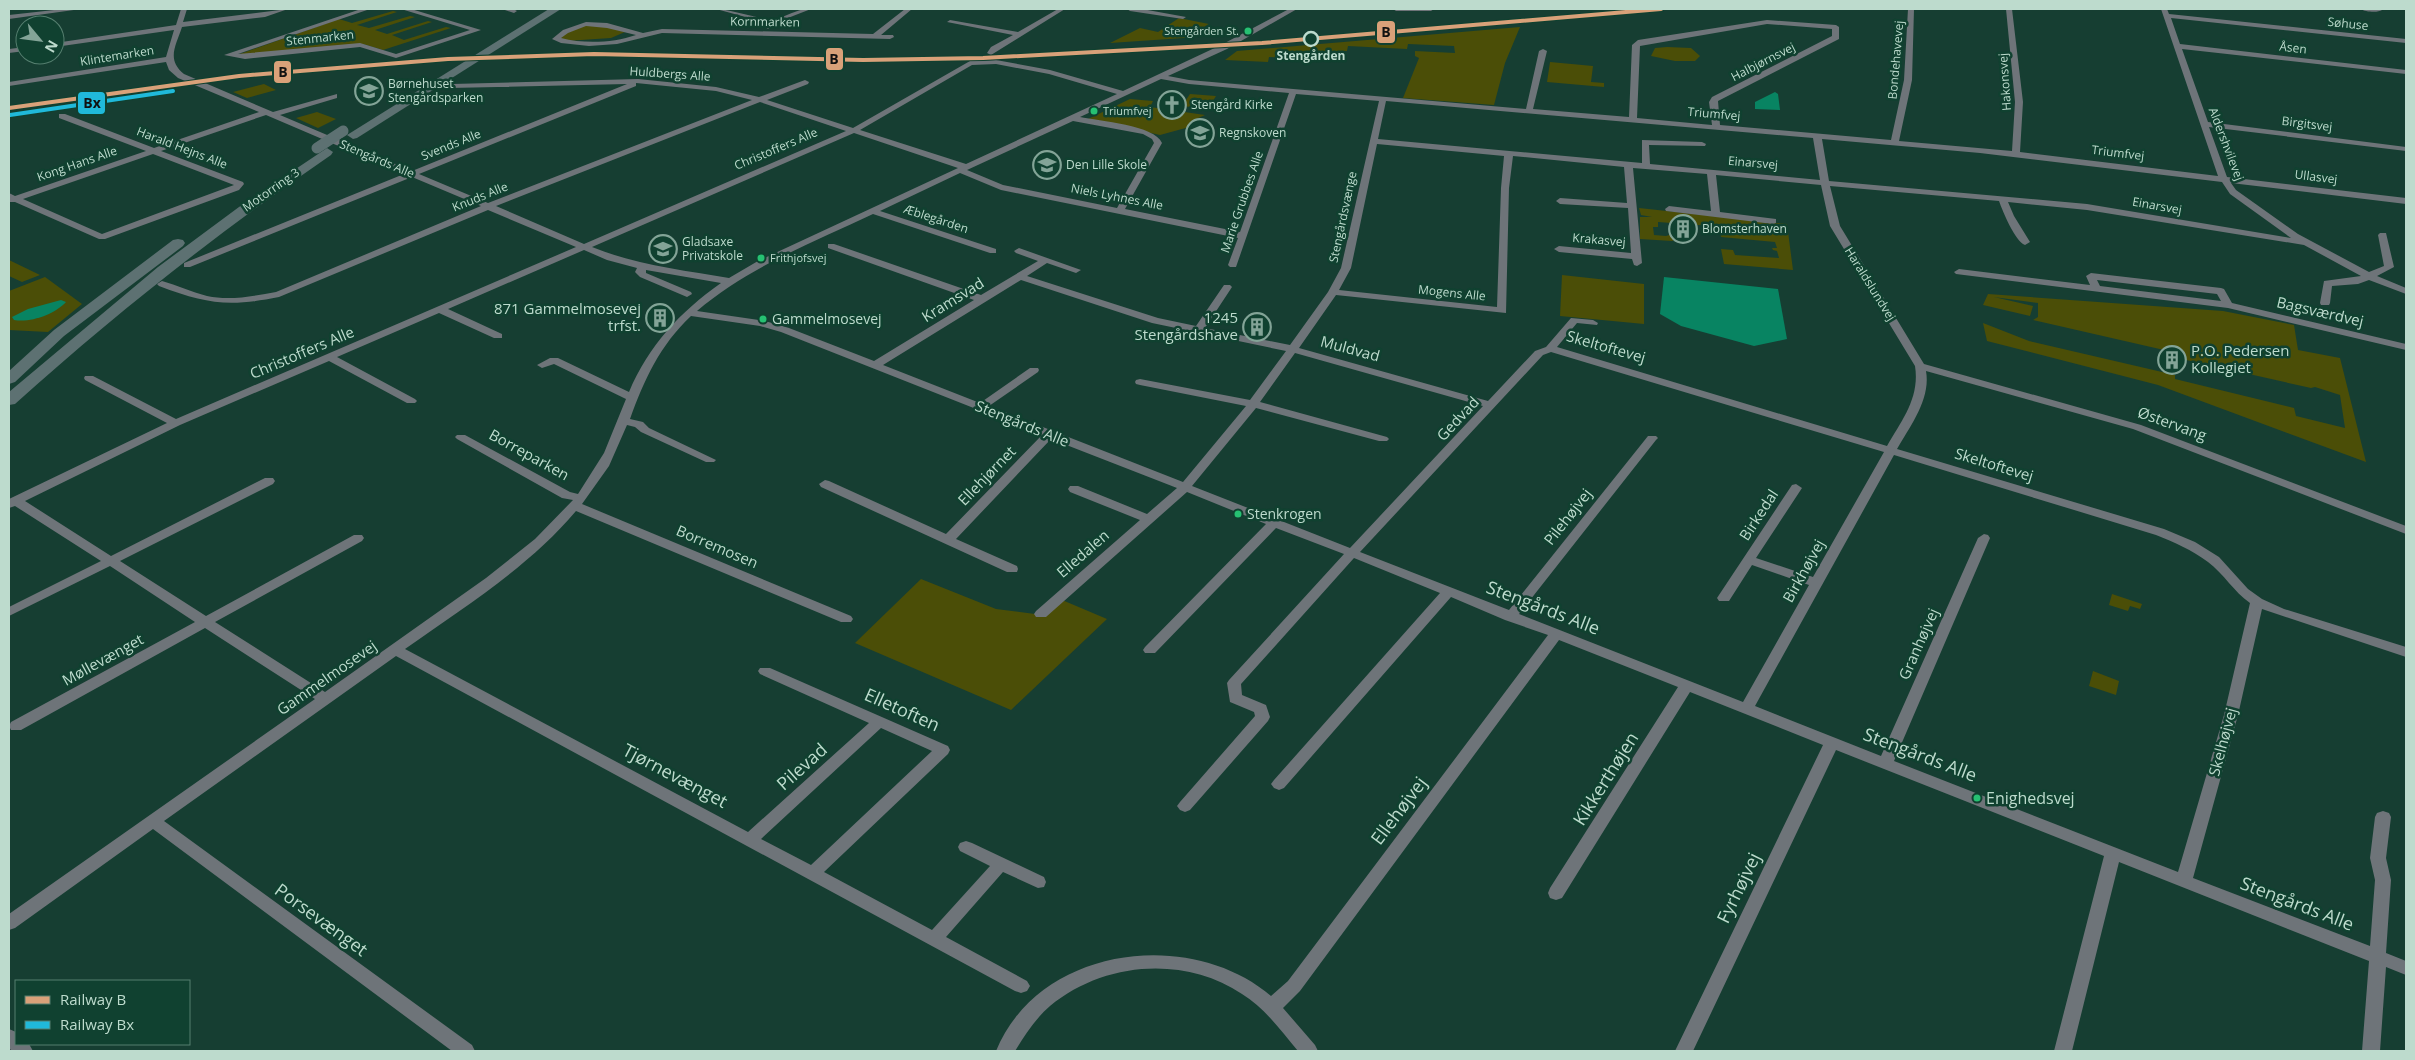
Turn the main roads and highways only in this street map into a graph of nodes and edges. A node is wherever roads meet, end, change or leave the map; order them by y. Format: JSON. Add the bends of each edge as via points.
{"nodes":[{"id":1,"x":540,"y":9,"type":"edge"},
{"id":2,"x":556,"y":9,"type":"edge"},
{"id":3,"x":490,"y":50,"type":"joint"},
{"id":4,"x":469,"y":63,"type":"joint"},
{"id":5,"x":452,"y":64,"type":"joint"},
{"id":6,"x":348,"y":133,"type":"junction"},
{"id":7,"x":322,"y":150,"type":"junction"},
{"id":8,"x":9,"y":379,"type":"edge"},
{"id":9,"x":9,"y":400,"type":"edge"}],
"edges":[{"from":1,"to":5,"type":"highway","name":"Motorring 3"},
{"from":2,"to":3,"type":"highway","name":"Motorring 3"},
{"from":3,"to":4,"type":"highway","name":"Motorring 3"},
{"from":4,"to":6,"type":"highway","name":"Motorring 3"},
{"from":5,"to":6,"type":"highway","name":"Motorring 3"},
{"from":6,"to":7,"type":"highway","name":"Motorring 3"},
{"from":7,"to":8,"type":"highway","name":"Motorring 3","via":[[145,266],[59,334]]},
{"from":7,"to":9,"type":"highway","name":"Motorring 3","via":[[146,282]]}]}
